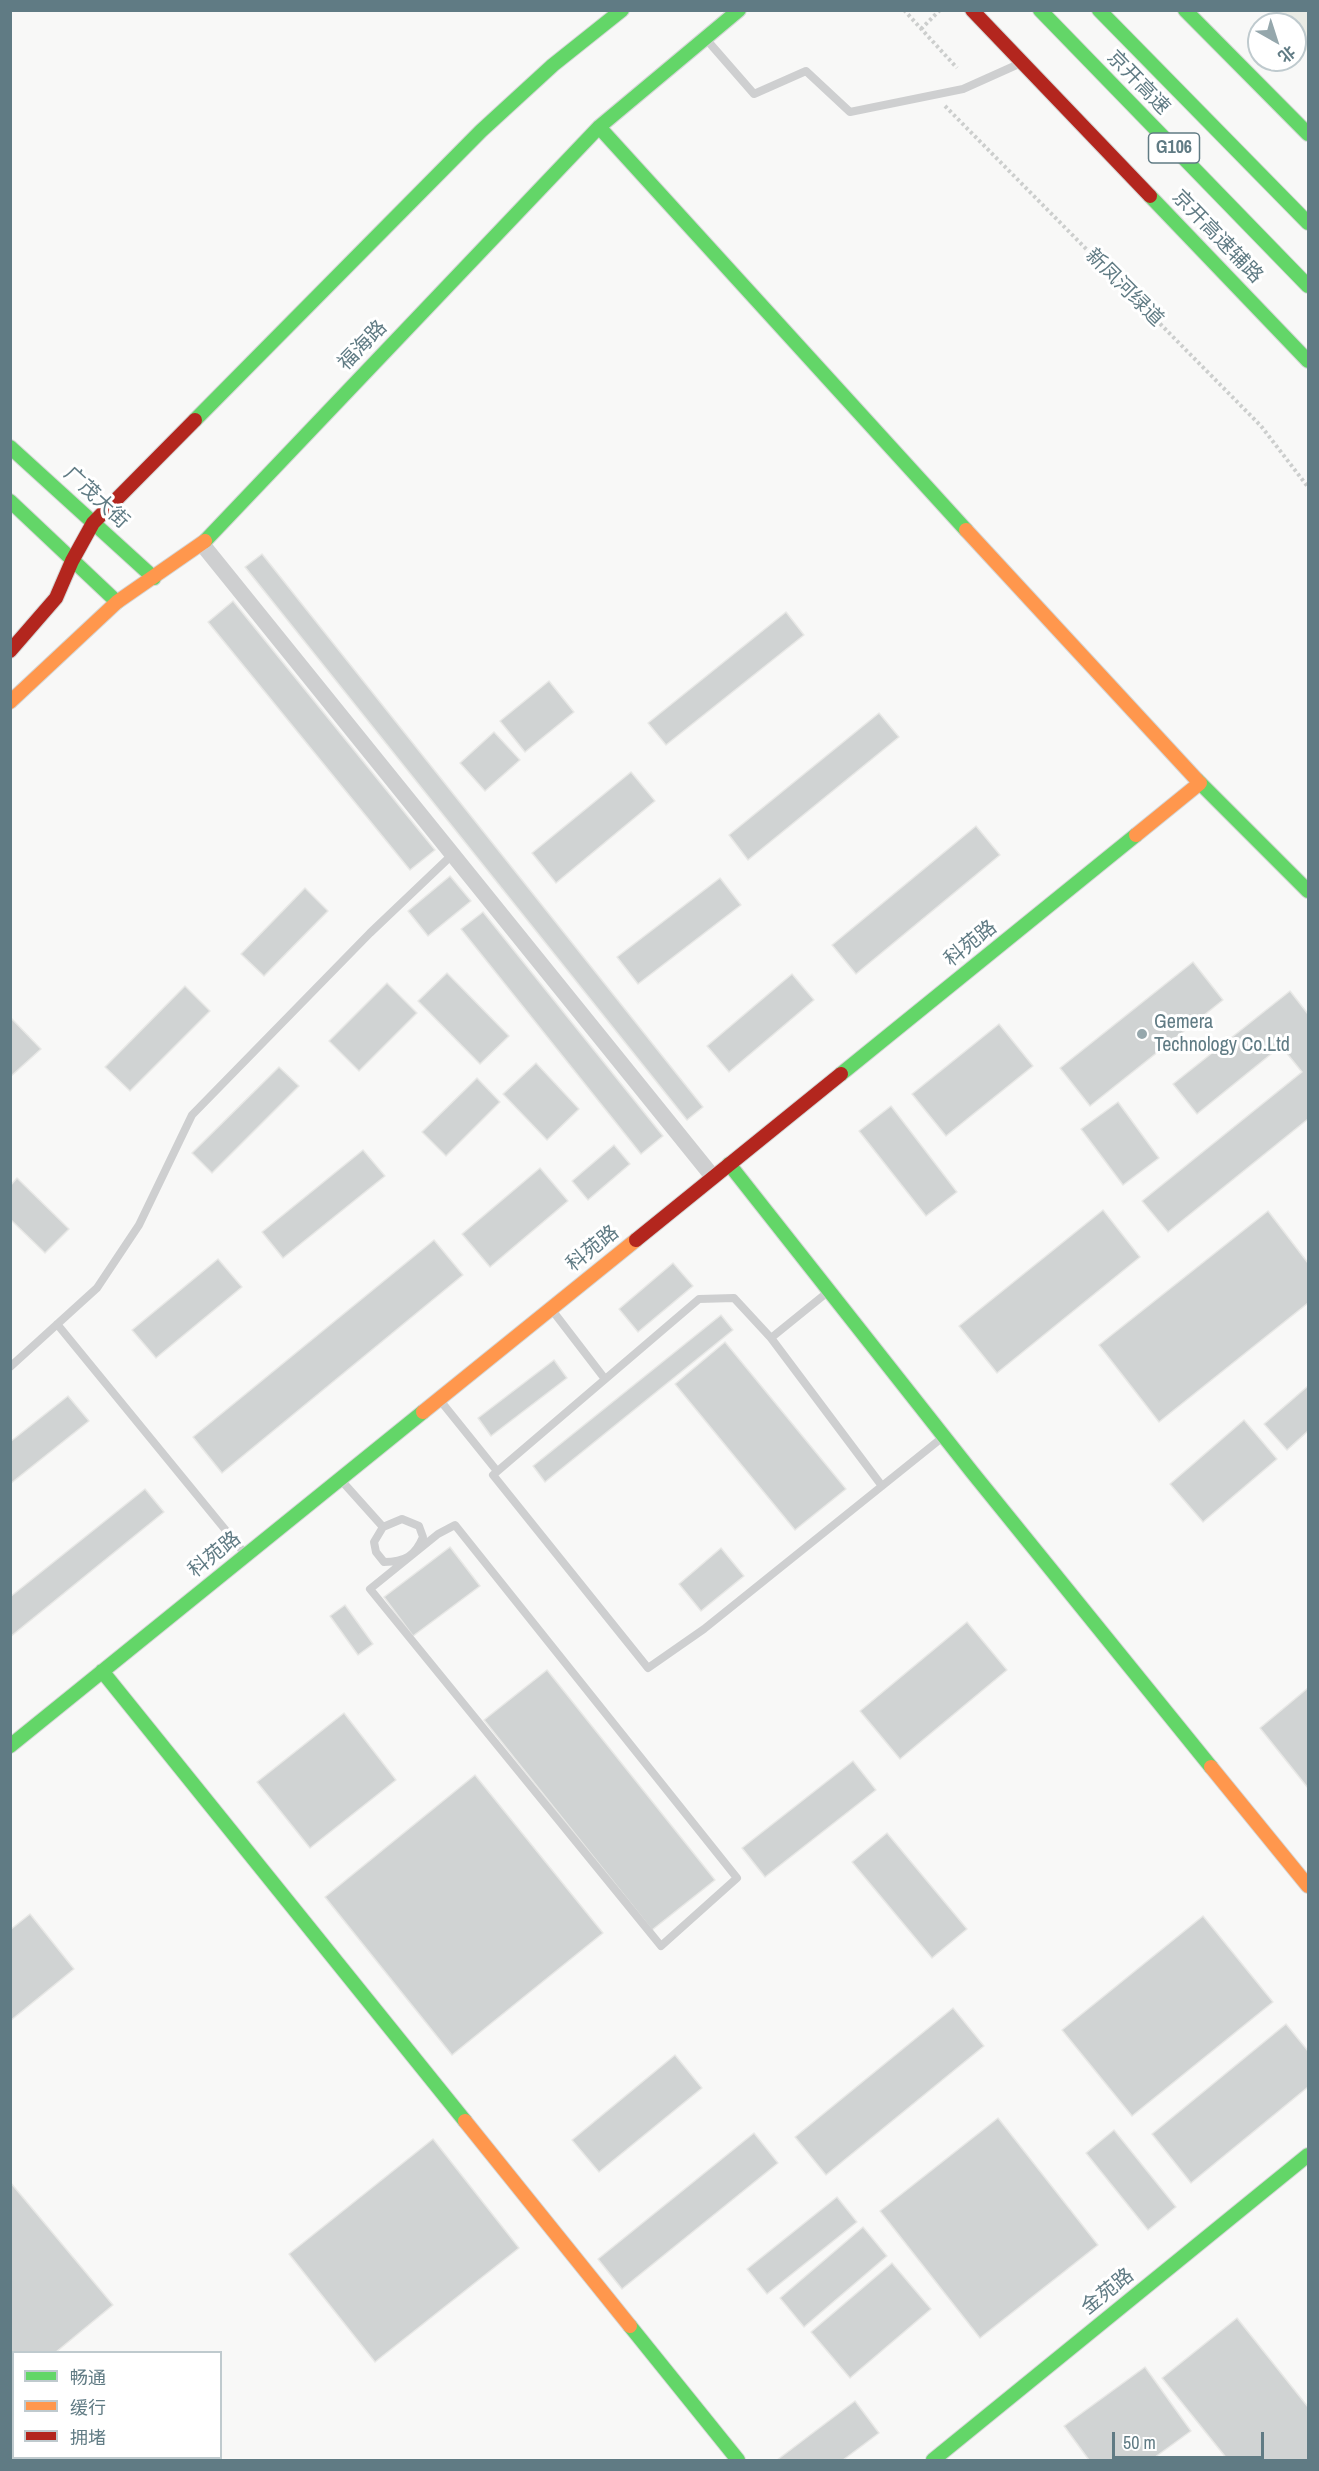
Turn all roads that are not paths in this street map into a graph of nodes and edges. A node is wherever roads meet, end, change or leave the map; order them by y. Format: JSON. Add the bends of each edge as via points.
{"nodes":[{"id":1,"x":622,"y":10,"type":"edge"},
{"id":2,"x":739,"y":10,"type":"edge"},
{"id":3,"x":972,"y":10,"type":"edge"},
{"id":4,"x":1040,"y":10,"type":"edge"},
{"id":5,"x":1099,"y":10,"type":"edge"},
{"id":6,"x":1185,"y":10,"type":"edge"},
{"id":7,"x":706,"y":38,"type":"junction"},
{"id":8,"x":1022,"y":62,"type":"junction"},
{"id":9,"x":599,"y":127,"type":"junction"},
{"id":10,"x":1308,"y":134,"type":"edge"},
{"id":11,"x":1308,"y":224,"type":"edge"},
{"id":12,"x":1308,"y":286,"type":"edge"},
{"id":13,"x":1308,"y":361,"type":"edge"},
{"id":14,"x":10,"y":447,"type":"edge"},
{"id":15,"x":10,"y":501,"type":"edge"},
{"id":16,"x":93,"y":523,"type":"junction"},
{"id":17,"x":202,"y":544,"type":"junction"},
{"id":18,"x":72,"y":561,"type":"junction"},
{"id":19,"x":154,"y":578,"type":"junction"},
{"id":20,"x":117,"y":602,"type":"junction"},
{"id":21,"x":10,"y":651,"type":"edge"},
{"id":22,"x":10,"y":702,"type":"edge"},
{"id":23,"x":1200,"y":783,"type":"junction"},
{"id":24,"x":453,"y":854,"type":"junction"},
{"id":25,"x":1308,"y":891,"type":"edge"},
{"id":26,"x":729,"y":1164,"type":"junction"},
{"id":27,"x":713,"y":1177,"type":"junction"},
{"id":28,"x":829,"y":1290,"type":"junction"},
{"id":29,"x":550,"y":1308,"type":"junction"},
{"id":30,"x":57,"y":1324,"type":"junction"},
{"id":31,"x":771,"y":1338,"type":"junction"},
{"id":32,"x":10,"y":1367,"type":"edge"},
{"id":33,"x":605,"y":1379,"type":"junction"},
{"id":34,"x":438,"y":1399,"type":"junction"},
{"id":35,"x":944,"y":1436,"type":"junction"},
{"id":36,"x":497,"y":1471,"type":"junction"},
{"id":37,"x":339,"y":1479,"type":"junction"},
{"id":38,"x":882,"y":1486,"type":"junction"},
{"id":39,"x":383,"y":1527,"type":"junction"},
{"id":40,"x":417,"y":1552,"type":"junction"},
{"id":41,"x":246,"y":1555,"type":"junction"},
{"id":42,"x":102,"y":1671,"type":"junction"},
{"id":43,"x":10,"y":1746,"type":"edge"},
{"id":44,"x":1308,"y":1886,"type":"edge"},
{"id":45,"x":1308,"y":2155,"type":"edge"},
{"id":46,"x":738,"y":2460,"type":"edge"},
{"id":47,"x":933,"y":2460,"type":"edge"}],
"edges":[{"from":1,"to":16,"type":"main road","via":[[553,65],[481,131]]},
{"from":2,"to":7,"type":"main road","name":"福海路"},
{"from":3,"to":8,"type":"main road","name":"京开高速辅路"},
{"from":4,"to":12,"type":"main road","name":"京开高速","number":"G106"},
{"from":5,"to":11,"type":"main road","name":"京开高速","number":"G106"},
{"from":6,"to":10,"type":"main road"},
{"from":7,"to":8,"type":"lane","via":[[754,94],[806,71],[850,112],[963,89]]},
{"from":7,"to":9,"type":"main road","name":"福海路"},
{"from":8,"to":13,"type":"main road","name":"京开高速辅路"},
{"from":9,"to":17,"type":"main road","name":"福海路"},
{"from":9,"to":23,"type":"main road"},
{"from":14,"to":16,"type":"main road","name":"广茂大街"},
{"from":15,"to":18,"type":"main road"},
{"from":16,"to":18,"type":"main road"},
{"from":16,"to":19,"type":"main road","name":"广茂大街"},
{"from":17,"to":19,"type":"main road","name":"福海路"},
{"from":17,"to":24,"type":"street"},
{"from":18,"to":20,"type":"main road"},
{"from":18,"to":21,"type":"main road","via":[[56,598]]},
{"from":19,"to":20,"type":"main road","name":"福海路"},
{"from":20,"to":22,"type":"main road","name":"福海路"},
{"from":23,"to":25,"type":"main road"},
{"from":23,"to":26,"type":"main road","name":"科苑路"},
{"from":24,"to":27,"type":"street"},
{"from":24,"to":30,"type":"lane","via":[[192,1115],[139,1225],[97,1288]]},
{"from":26,"to":27,"type":"main road","name":"科苑路"},
{"from":26,"to":28,"type":"main road"},
{"from":27,"to":29,"type":"main road","name":"科苑路"},
{"from":28,"to":31,"type":"lane"},
{"from":28,"to":35,"type":"main road"},
{"from":29,"to":33,"type":"lane"},
{"from":29,"to":34,"type":"main road","name":"科苑路"},
{"from":30,"to":32,"type":"lane"},
{"from":30,"to":41,"type":"lane"},
{"from":31,"to":33,"type":"lane","via":[[734,1298],[699,1299]]},
{"from":31,"to":38,"type":"lane"},
{"from":33,"to":36,"type":"lane"},
{"from":34,"to":36,"type":"lane"},
{"from":34,"to":37,"type":"main road","name":"科苑路"},
{"from":35,"to":38,"type":"lane"},
{"from":35,"to":44,"type":"main road"},
{"from":36,"to":38,"type":"lane","via":[[493,1475],[648,1668],[704,1629]]},
{"from":37,"to":39,"type":"lane"},
{"from":37,"to":41,"type":"main road","name":"科苑路"},
{"from":39,"to":40,"type":"lane","via":[[402,1519],[419,1526],[423,1537]]},
{"from":39,"to":40,"type":"lane","via":[[374,1542],[384,1562],[397,1562]]},
{"from":40,"to":40,"type":"lane","via":[[370,1589],[661,1946],[737,1878],[455,1525]]},
{"from":41,"to":42,"type":"main road","name":"科苑路"},
{"from":42,"to":43,"type":"main road","name":"科苑路"},
{"from":42,"to":46,"type":"main road"},
{"from":45,"to":47,"type":"main road","name":"金苑路"}]}
